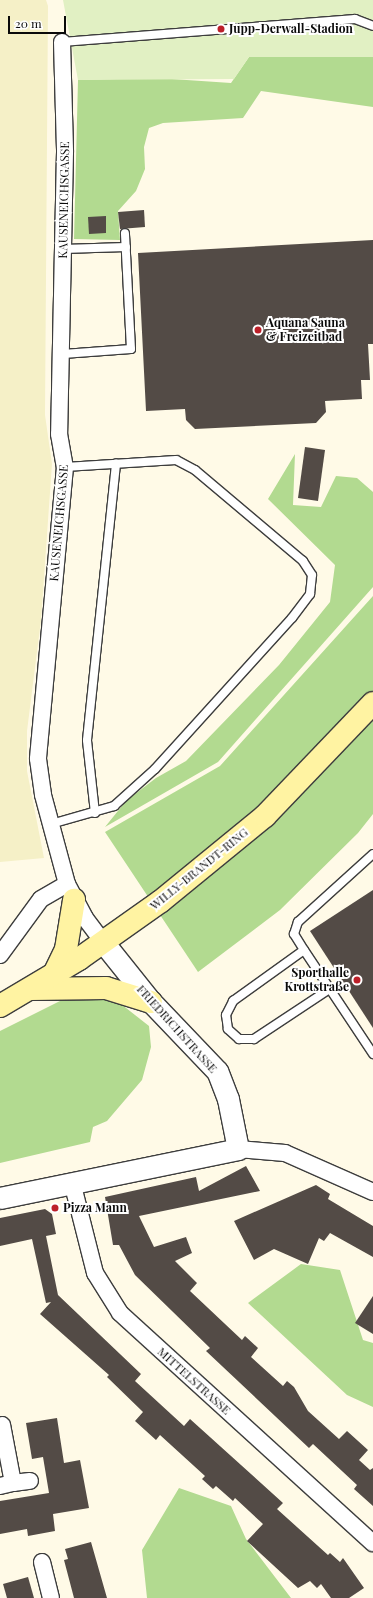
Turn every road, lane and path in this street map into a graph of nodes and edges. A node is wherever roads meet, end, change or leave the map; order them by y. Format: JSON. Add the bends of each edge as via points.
{"nodes":[{"id":1,"x":373,"y":26,"type":"edge"},
{"id":2,"x":62,"y":42,"type":"joint"},
{"id":3,"x":125,"y":232,"type":"dead end"},
{"id":4,"x":126,"y":248,"type":"junction"},
{"id":5,"x":63,"y":249,"type":"junction"},
{"id":6,"x":63,"y":354,"type":"junction"},
{"id":7,"x":116,"y":464,"type":"junction"},
{"id":8,"x":65,"y":467,"type":"junction"},
{"id":9,"x":373,"y":703,"type":"edge"},
{"id":10,"x":95,"y":813,"type":"junction"},
{"id":11,"x":51,"y":824,"type":"junction"},
{"id":12,"x":373,"y":854,"type":"edge"},
{"id":13,"x":70,"y":892,"type":"junction"},
{"id":14,"x":103,"y":942,"type":"junction"},
{"id":15,"x":304,"y":950,"type":"junction"},
{"id":16,"x":0,"y":955,"type":"edge"},
{"id":17,"x":54,"y":974,"type":"junction"},
{"id":18,"x":31,"y":989,"type":"junction"},
{"id":19,"x":328,"y":990,"type":"junction"},
{"id":20,"x":152,"y":1002,"type":"junction"},
{"id":21,"x":0,"y":1006,"type":"edge"},
{"id":22,"x":373,"y":1054,"type":"edge"},
{"id":23,"x":238,"y":1149,"type":"junction"},
{"id":24,"x":72,"y":1182,"type":"junction"},
{"id":25,"x":373,"y":1192,"type":"edge"},
{"id":26,"x":0,"y":1198,"type":"edge"},
{"id":27,"x":2,"y":1425,"type":"dead end"},
{"id":28,"x":30,"y":1481,"type":"dead end"},
{"id":29,"x":6,"y":1484,"type":"edge"},
{"id":30,"x":373,"y":1543,"type":"edge"},
{"id":31,"x":42,"y":1562,"type":"dead end"},
{"id":32,"x":51,"y":1598,"type":"edge"}],
"edges":[{"from":1,"to":2,"type":"lane","via":[[355,19]]},
{"from":2,"to":5,"type":"street","name":"KAUSENEICHSGASSE","via":[[65,145]]},
{"from":3,"to":4,"type":"lane"},
{"from":4,"to":5,"type":"lane"},
{"from":4,"to":6,"type":"lane","via":[[131,349]]},
{"from":5,"to":6,"type":"street","name":"KAUSENEICHSGASSE"},
{"from":6,"to":8,"type":"street","name":"KAUSENEICHSGASSE","via":[[59,434]]},
{"from":7,"to":8,"type":"lane"},
{"from":7,"to":10,"type":"lane","via":[[87,740]]},
{"from":7,"to":10,"type":"lane","via":[[176,460],[195,470],[303,561],[312,575],[310,594],[292,618],[166,758],[114,806]]},
{"from":8,"to":11,"type":"street","name":"KAUSENEICHSGASSE","via":[[38,759]]},
{"from":9,"to":14,"type":"main road","name":"WILLY-BRANDT-RING","via":[[265,816]]},
{"from":10,"to":11,"type":"lane"},
{"from":11,"to":13,"type":"street","name":"KAUSENEICHSGASSE"},
{"from":12,"to":15,"type":"lane","via":[[298,922],[294,934]]},
{"from":13,"to":14,"type":"street","name":"KAUSENEICHSGASSE"},
{"from":13,"to":16,"type":"street","via":[[41,899]]},
{"from":13,"to":17,"type":"main road","via":[[66,949]]},
{"from":14,"to":17,"type":"main road","name":"WILLY-BRANDT-RING"},
{"from":14,"to":20,"type":"street","name":"FRIEDRICHSTRASSE"},
{"from":15,"to":19,"type":"lane"},
{"from":15,"to":19,"type":"lane","via":[[233,1001],[226,1015],[232,1035],[239,1039],[254,1039]]},
{"from":17,"to":18,"type":"main road","name":"WILLY-BRANDT-RING"},
{"from":18,"to":20,"type":"main road","via":[[106,988]]},
{"from":18,"to":21,"type":"main road","name":"WILLY-BRANDT-RING"},
{"from":19,"to":22,"type":"lane"},
{"from":20,"to":23,"type":"street","name":"FRIEDRICHSTRASSE","via":[[217,1071],[228,1099]]},
{"from":23,"to":24,"type":"street"},
{"from":23,"to":25,"type":"street","via":[[285,1153]]},
{"from":24,"to":26,"type":"street"},
{"from":24,"to":30,"type":"street","name":"MITTELSTRASSE","via":[[95,1273],[120,1313]]},
{"from":27,"to":29,"type":"street"},
{"from":28,"to":29,"type":"street"},
{"from":31,"to":32,"type":"street"}]}
